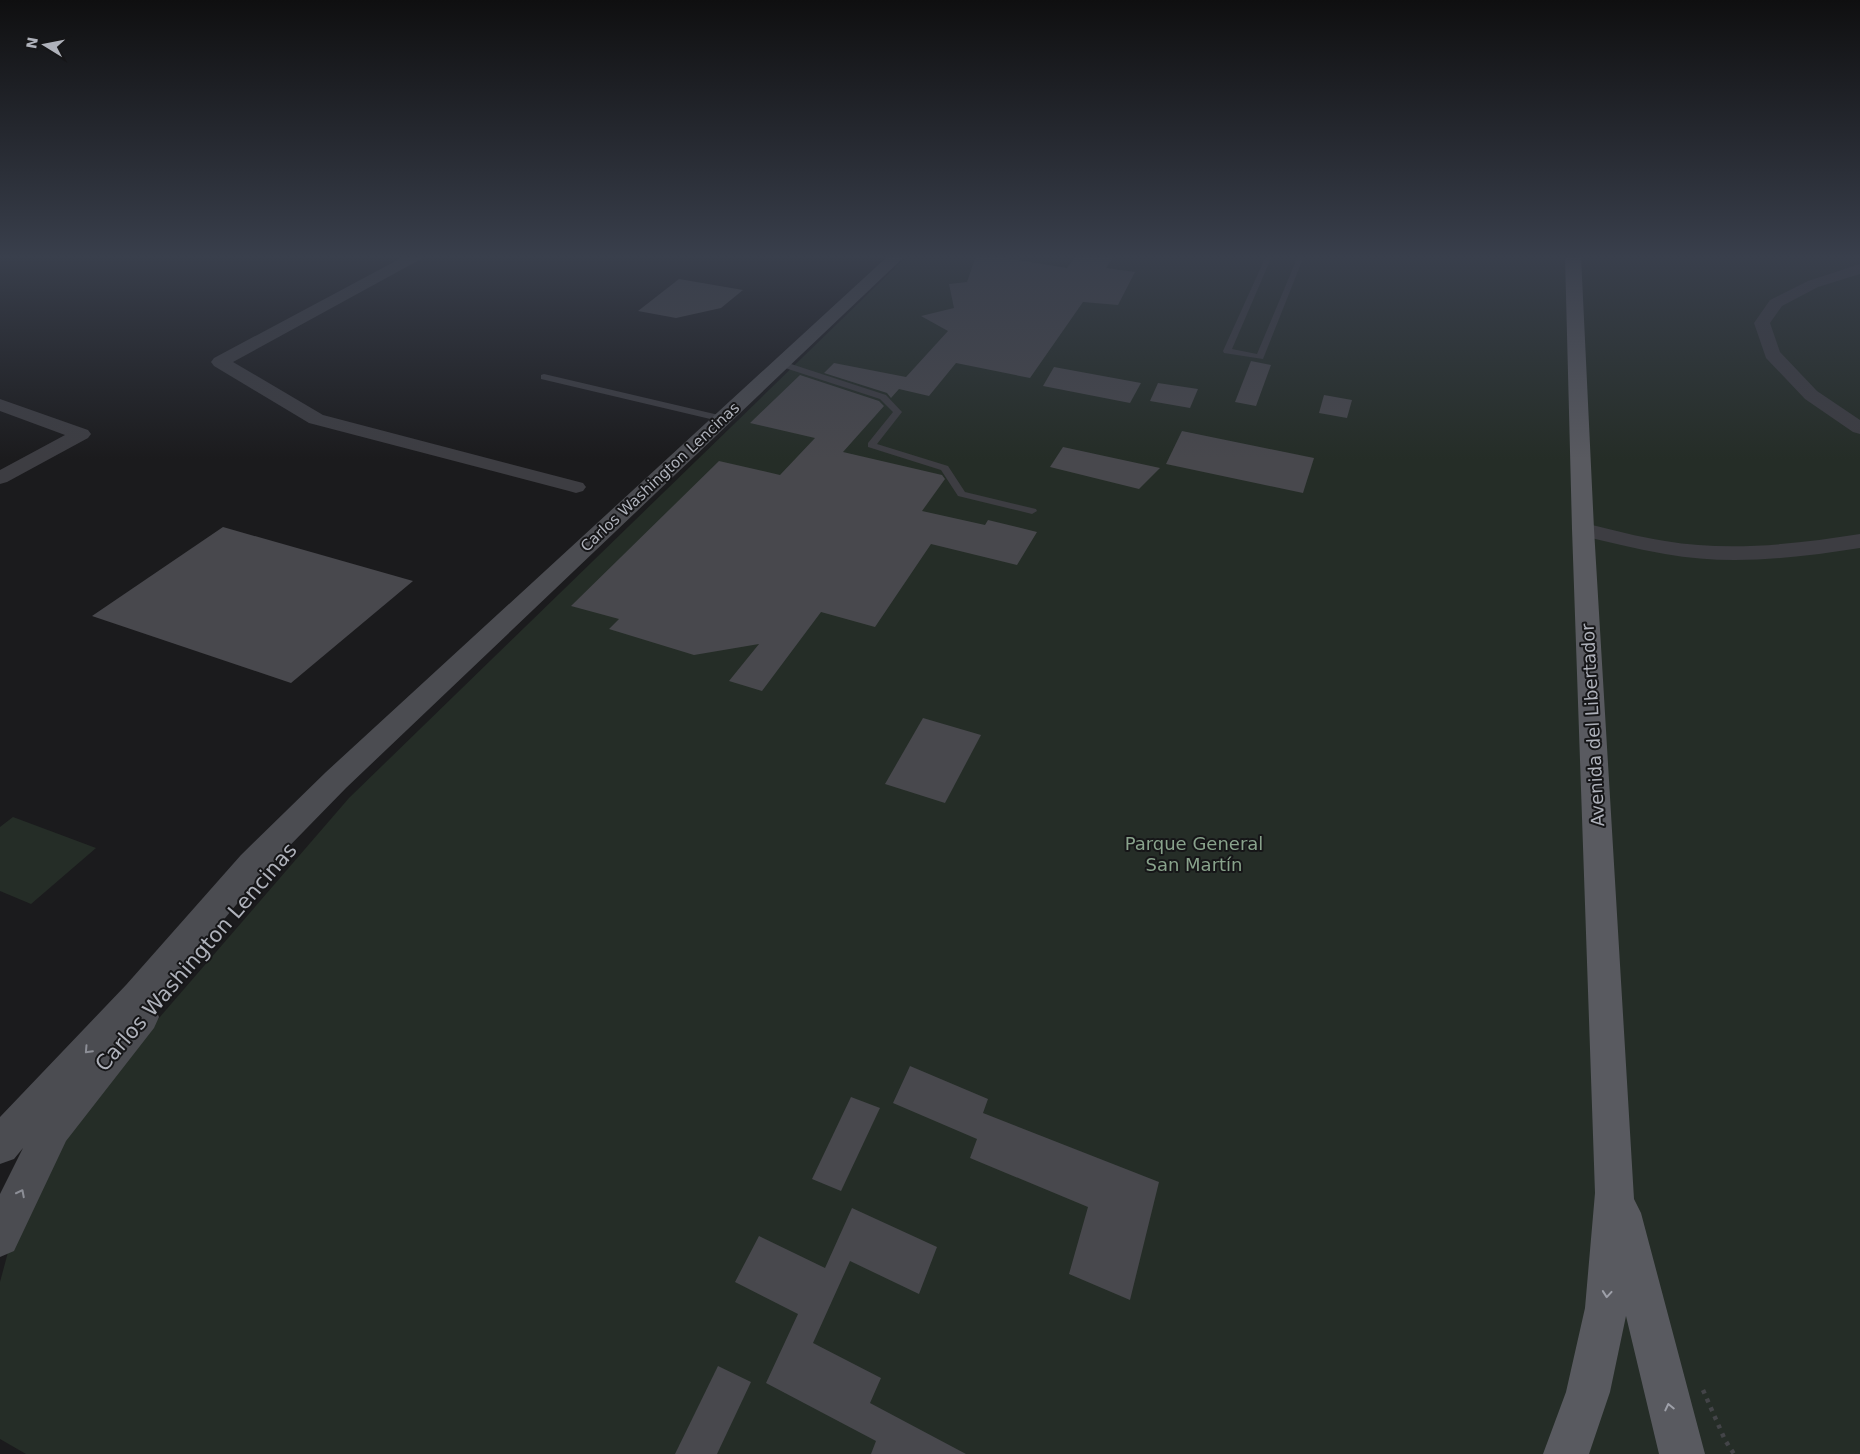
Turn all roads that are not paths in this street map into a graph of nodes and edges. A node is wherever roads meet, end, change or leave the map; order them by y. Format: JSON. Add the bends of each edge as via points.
{"nodes":[{"id":1,"x":291,"y":324,"type":"edge"},
{"id":2,"x":825,"y":324,"type":"edge"},
{"id":3,"x":1239,"y":324,"type":"edge"},
{"id":4,"x":1273,"y":324,"type":"edge"},
{"id":5,"x":1576,"y":324,"type":"edge"},
{"id":6,"x":1762,"y":324,"type":"edge"},
{"id":7,"x":782,"y":364,"type":"junction"},
{"id":8,"x":544,"y":376,"type":"dead end"},
{"id":9,"x":0,"y":405,"type":"edge"},
{"id":10,"x":723,"y":419,"type":"junction"},
{"id":11,"x":1860,"y":428,"type":"edge"},
{"id":12,"x":0,"y":478,"type":"edge"},
{"id":13,"x":576,"y":487,"type":"dead end"},
{"id":14,"x":1032,"y":511,"type":"dead end"},
{"id":15,"x":1584,"y":529,"type":"junction"},
{"id":16,"x":1860,"y":541,"type":"edge"},
{"id":17,"x":423,"y":699,"type":"junction"},
{"id":18,"x":0,"y":1145,"type":"edge"},
{"id":19,"x":1616,"y":1193,"type":"junction"},
{"id":20,"x":0,"y":1236,"type":"edge"},
{"id":21,"x":1566,"y":1454,"type":"edge"},
{"id":22,"x":1682,"y":1454,"type":"edge"}],
"edges":[{"from":1,"to":13,"type":"street","via":[[220,362],[316,419]]},
{"from":2,"to":7,"type":"main road","name":"Carlos Washington Lencinas"},
{"from":3,"to":4,"type":"lane","via":[[1227,351],[1260,357]]},
{"from":5,"to":15,"type":"main road","name":"Avenida del Libertador"},
{"from":6,"to":11,"type":"street","via":[[1772,354],[1811,395]]},
{"from":7,"to":10,"type":"main road","name":"Carlos Washington Lencinas"},
{"from":7,"to":14,"type":"lane","via":[[883,397],[898,412],[871,445],[945,468],[961,494]]},
{"from":8,"to":10,"type":"lane"},
{"from":9,"to":12,"type":"street","via":[[81,434]]},
{"from":10,"to":17,"type":"main road","name":"Carlos Washington Lencinas"},
{"from":15,"to":16,"type":"street","via":[[1666,548],[1712,552],[1764,553]]},
{"from":15,"to":19,"type":"main road","name":"Avenida del Libertador"},
{"from":17,"to":18,"type":"main road","name":"Carlos Washington Lencinas","one_way":true,"via":[[252,864],[138,996]]},
{"from":20,"to":17,"type":"main road","name":"Carlos Washington Lencinas","one_way":true,"via":[[54,1128],[124,1038]]},
{"from":19,"to":21,"type":"main road","name":"Avenida del Libertador","one_way":true,"via":[[1606,1308],[1588,1392]]},
{"from":22,"to":19,"type":"main road","name":"Avenida del Libertador","one_way":true}]}
